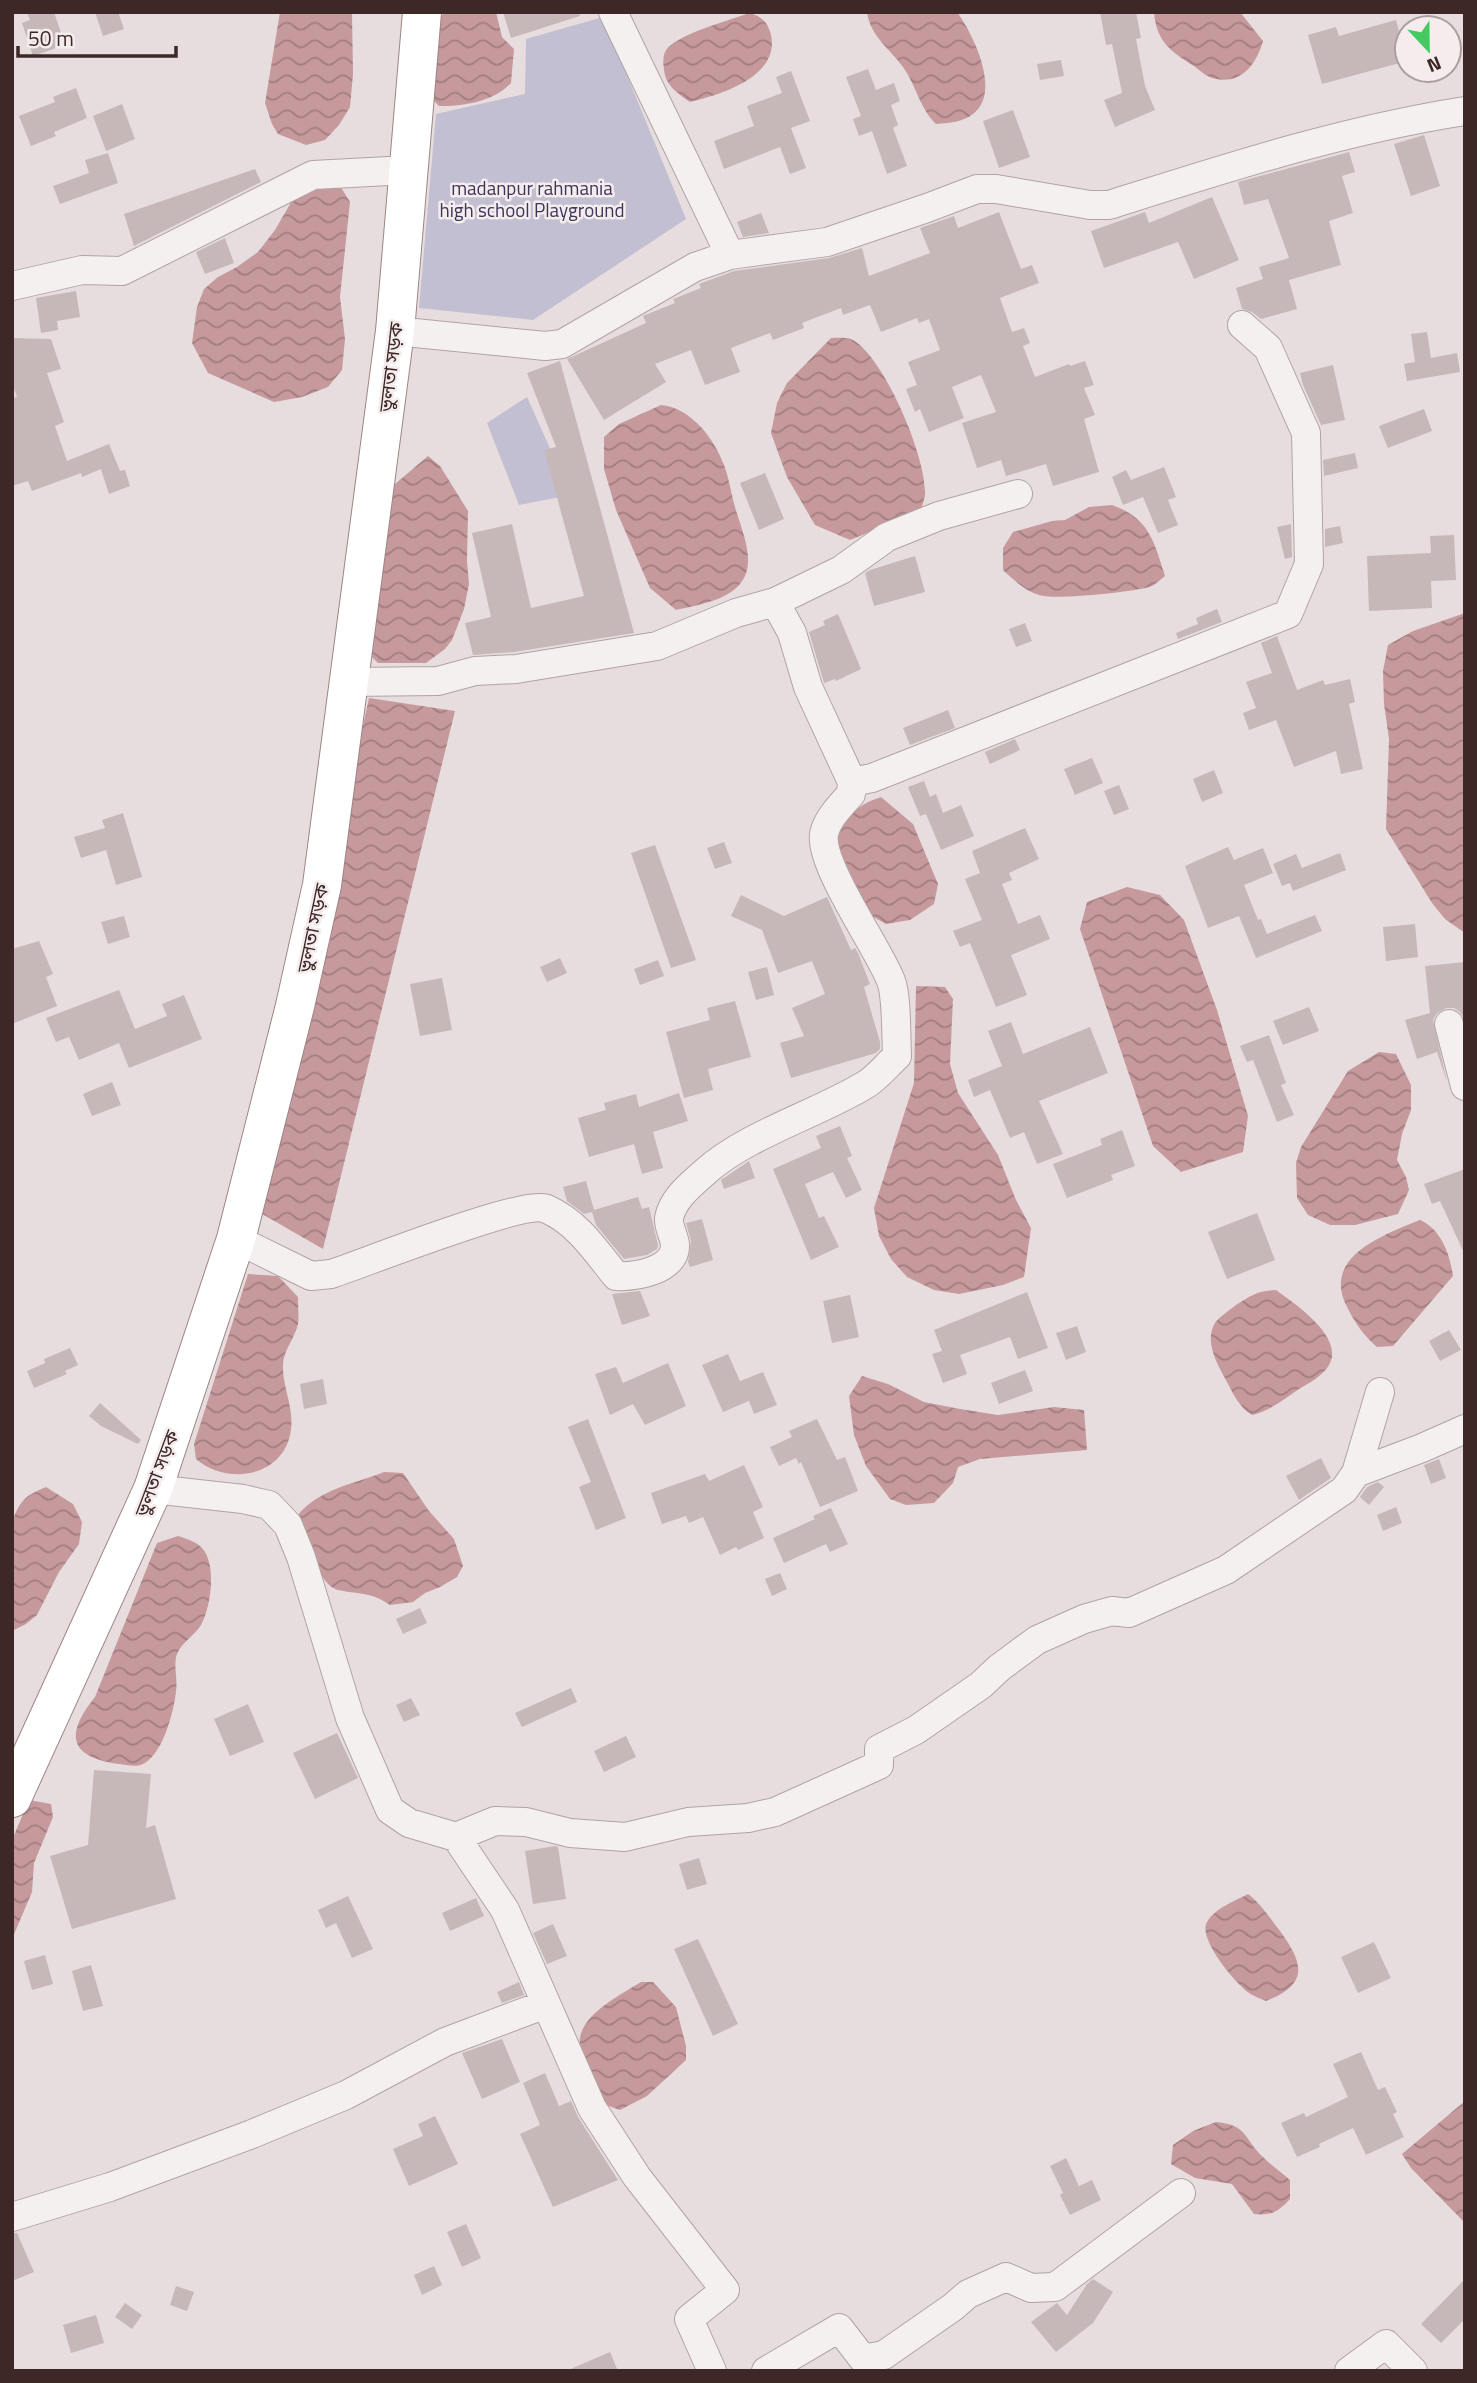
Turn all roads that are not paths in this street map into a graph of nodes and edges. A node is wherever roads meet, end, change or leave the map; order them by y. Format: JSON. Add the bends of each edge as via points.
{"nodes":[{"id":1,"x":422,"y":12,"type":"edge"},
{"id":2,"x":613,"y":12,"type":"edge"},
{"id":3,"x":1462,"y":111,"type":"edge"},
{"id":4,"x":408,"y":170,"type":"junction"},
{"id":5,"x":730,"y":256,"type":"junction"},
{"id":6,"x":12,"y":286,"type":"edge"},
{"id":7,"x":1242,"y":325,"type":"dead end"},
{"id":8,"x":395,"y":331,"type":"junction"},
{"id":9,"x":1018,"y":494,"type":"dead end"},
{"id":10,"x":775,"y":602,"type":"junction"},
{"id":11,"x":348,"y":682,"type":"junction"},
{"id":12,"x":852,"y":782,"type":"junction"},
{"id":13,"x":1450,"y":1024,"type":"dead end"},
{"id":14,"x":1465,"y":1086,"type":"edge"},
{"id":15,"x":236,"y":1239,"type":"junction"},
{"id":16,"x":1380,"y":1391,"type":"dead end"},
{"id":17,"x":1465,"y":1429,"type":"edge"},
{"id":18,"x":1356,"y":1473,"type":"junction"},
{"id":19,"x":153,"y":1489,"type":"junction"},
{"id":20,"x":12,"y":1798,"type":"edge"},
{"id":21,"x":456,"y":1837,"type":"junction"},
{"id":22,"x":546,"y":2004,"type":"junction"},
{"id":23,"x":1181,"y":2193,"type":"dead end"},
{"id":24,"x":12,"y":2217,"type":"edge"},
{"id":25,"x":712,"y":2371,"type":"edge"},
{"id":26,"x":766,"y":2371,"type":"edge"},
{"id":27,"x":1349,"y":2371,"type":"edge"},
{"id":28,"x":1413,"y":2371,"type":"edge"}],
"edges":[{"from":1,"to":4,"type":"highway","name":"ভুলতা সড়ক"},
{"from":2,"to":5,"type":"street"},
{"from":3,"to":5,"type":"street","via":[[1250,160],[1109,205],[977,189],[827,242]]},
{"from":4,"to":6,"type":"street","via":[[313,175],[122,271],[82,270]]},
{"from":4,"to":8,"type":"highway","name":"ভুলতা সড়ক"},
{"from":5,"to":8,"type":"street","via":[[695,267],[562,344]]},
{"from":7,"to":12,"type":"street","via":[[1268,348],[1306,433],[1309,564],[1288,614]]},
{"from":8,"to":11,"type":"highway","name":"ভুলতা সড়ক"},
{"from":9,"to":10,"type":"street","via":[[939,516],[887,537],[841,570]]},
{"from":10,"to":11,"type":"street","via":[[736,612],[657,646],[516,669],[475,671],[438,681]]},
{"from":10,"to":12,"type":"street"},
{"from":11,"to":15,"type":"highway","name":"ভুলতা সড়ক","via":[[322,884]]},
{"from":12,"to":15,"type":"street","via":[[851,794],[824,835],[828,858],[892,982],[897,1056],[868,1084],[709,1168],[681,1193],[669,1219],[676,1247],[672,1257],[657,1269],[615,1276],[576,1226],[536,1207],[495,1216],[331,1274],[311,1276]]},
{"from":13,"to":14,"type":"street"},
{"from":15,"to":19,"type":"highway","name":"ভুলতা সড়ক"},
{"from":16,"to":18,"type":"street"},
{"from":17,"to":18,"type":"street"},
{"from":18,"to":21,"type":"street","via":[[1344,1490],[1226,1570],[1129,1613],[1093,1616],[1037,1640],[916,1730],[879,1749],[879,1765],[775,1812],[688,1822],[625,1837],[495,1821]]},
{"from":19,"to":20,"type":"highway","name":"ভুলতা সড়ক"},
{"from":19,"to":21,"type":"street","via":[[269,1505],[288,1525],[350,1718],[390,1810],[408,1823]]},
{"from":21,"to":22,"type":"street","via":[[505,1910]]},
{"from":22,"to":24,"type":"street","via":[[444,2042],[346,2095],[252,2134],[110,2187]]},
{"from":22,"to":25,"type":"street","via":[[592,2108],[637,2177],[725,2290],[689,2319]]},
{"from":23,"to":26,"type":"street","via":[[1055,2287],[1031,2288],[1006,2277],[968,2294],[884,2355],[863,2359],[839,2328]]},
{"from":27,"to":28,"type":"street","via":[[1386,2344]]}]}
